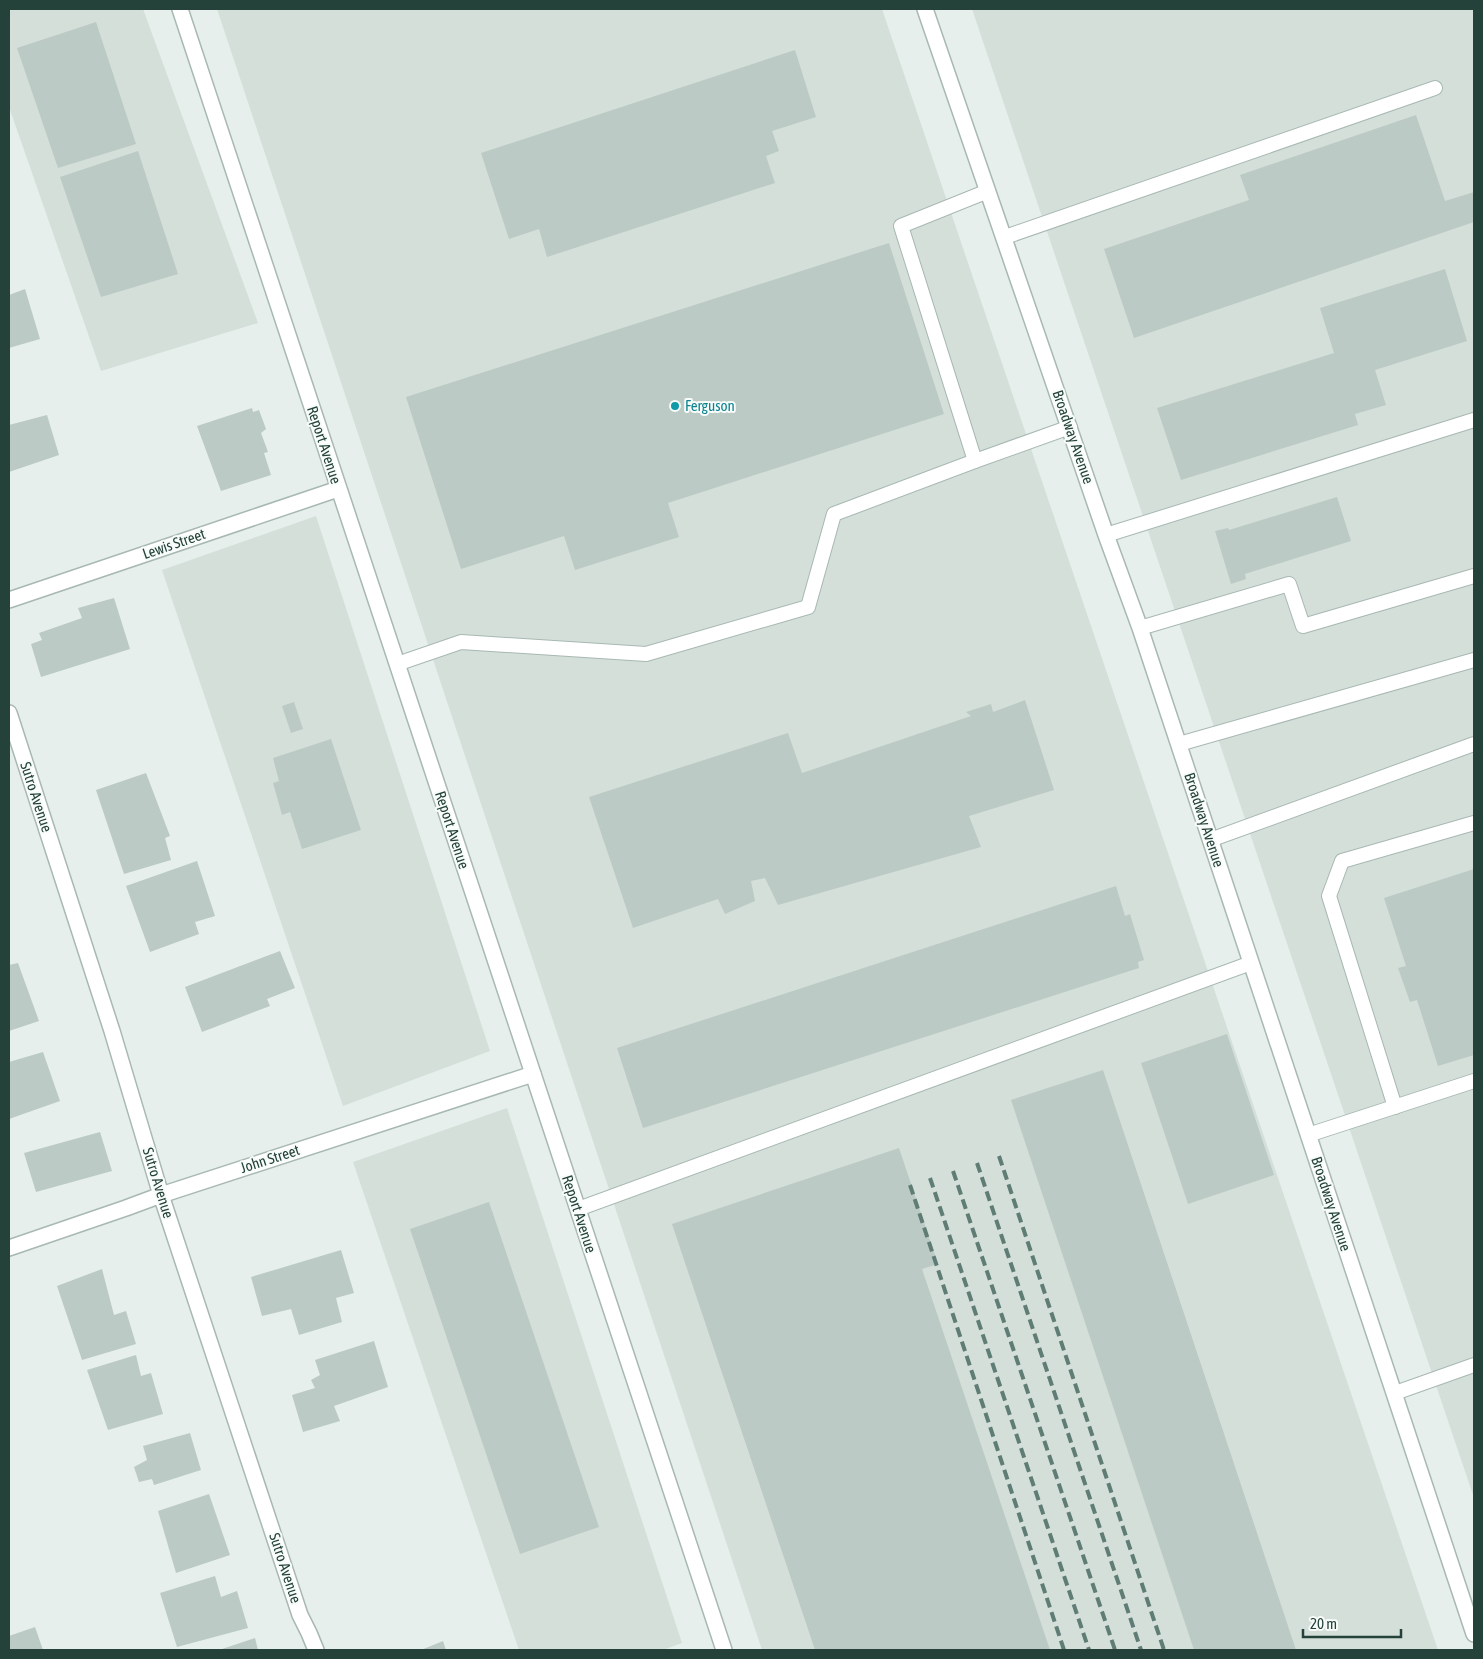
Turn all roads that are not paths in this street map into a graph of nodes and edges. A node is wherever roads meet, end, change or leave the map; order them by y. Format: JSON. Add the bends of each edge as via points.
{"nodes":[{"id":1,"x":180,"y":9,"type":"edge"},
{"id":2,"x":925,"y":9,"type":"edge"},
{"id":3,"x":1435,"y":88,"type":"dead end"},
{"id":4,"x":988,"y":190,"type":"junction"},
{"id":5,"x":1004,"y":237,"type":"junction"},
{"id":6,"x":1474,"y":420,"type":"edge"},
{"id":7,"x":1070,"y":427,"type":"junction"},
{"id":8,"x":975,"y":461,"type":"junction"},
{"id":9,"x":338,"y":489,"type":"junction"},
{"id":10,"x":1106,"y":535,"type":"junction"},
{"id":11,"x":1474,"y":576,"type":"edge"},
{"id":12,"x":9,"y":600,"type":"edge"},
{"id":13,"x":1140,"y":628,"type":"junction"},
{"id":14,"x":1474,"y":660,"type":"edge"},
{"id":15,"x":397,"y":664,"type":"junction"},
{"id":16,"x":9,"y":714,"type":"edge"},
{"id":17,"x":1178,"y":744,"type":"junction"},
{"id":18,"x":1474,"y":744,"type":"edge"},
{"id":19,"x":1474,"y":822,"type":"edge"},
{"id":20,"x":1210,"y":840,"type":"junction"},
{"id":21,"x":1251,"y":963,"type":"junction"},
{"id":22,"x":533,"y":1074,"type":"junction"},
{"id":23,"x":1474,"y":1081,"type":"edge"},
{"id":24,"x":1395,"y":1107,"type":"junction"},
{"id":25,"x":1308,"y":1135,"type":"junction"},
{"id":26,"x":161,"y":1194,"type":"junction"},
{"id":27,"x":578,"y":1209,"type":"junction"},
{"id":28,"x":9,"y":1248,"type":"edge"},
{"id":29,"x":1474,"y":1365,"type":"edge"},
{"id":30,"x":1395,"y":1393,"type":"junction"},
{"id":31,"x":1474,"y":1634,"type":"edge"},
{"id":32,"x":316,"y":1650,"type":"edge"},
{"id":33,"x":724,"y":1650,"type":"edge"}],
"edges":[{"from":1,"to":9,"type":"street","name":"Report Avenue"},
{"from":2,"to":4,"type":"street","name":"Broadway Avenue"},
{"from":3,"to":5,"type":"lane"},
{"from":4,"to":5,"type":"street","name":"Broadway Avenue"},
{"from":4,"to":8,"type":"lane","via":[[901,226]]},
{"from":5,"to":7,"type":"street","name":"Broadway Avenue"},
{"from":6,"to":10,"type":"lane"},
{"from":7,"to":8,"type":"lane"},
{"from":7,"to":10,"type":"street","name":"Broadway Avenue"},
{"from":8,"to":15,"type":"lane","via":[[834,514],[808,607],[646,654],[461,642]]},
{"from":9,"to":12,"type":"street","name":"Lewis Street"},
{"from":9,"to":15,"type":"street","name":"Report Avenue"},
{"from":10,"to":13,"type":"street","name":"Broadway Avenue"},
{"from":11,"to":13,"type":"lane","via":[[1303,626],[1289,584]]},
{"from":13,"to":17,"type":"street","name":"Broadway Avenue"},
{"from":14,"to":17,"type":"lane"},
{"from":15,"to":22,"type":"street","name":"Report Avenue"},
{"from":16,"to":26,"type":"street","name":"Sutro Avenue"},
{"from":17,"to":20,"type":"street","name":"Broadway Avenue"},
{"from":18,"to":20,"type":"lane"},
{"from":19,"to":24,"type":"lane","via":[[1342,861],[1329,896]]},
{"from":20,"to":21,"type":"street","name":"Broadway Avenue"},
{"from":21,"to":25,"type":"street","name":"Broadway Avenue"},
{"from":21,"to":27,"type":"lane"},
{"from":22,"to":26,"type":"street","name":"John Street"},
{"from":22,"to":27,"type":"street","name":"Report Avenue"},
{"from":23,"to":24,"type":"lane"},
{"from":24,"to":25,"type":"lane"},
{"from":25,"to":30,"type":"street","name":"Broadway Avenue"},
{"from":26,"to":28,"type":"street","name":"John Street"},
{"from":26,"to":32,"type":"street","name":"Sutro Avenue","via":[[300,1615]]},
{"from":27,"to":33,"type":"street","name":"Report Avenue"},
{"from":29,"to":30,"type":"lane"},
{"from":30,"to":31,"type":"street","name":"Broadway Avenue"}]}
